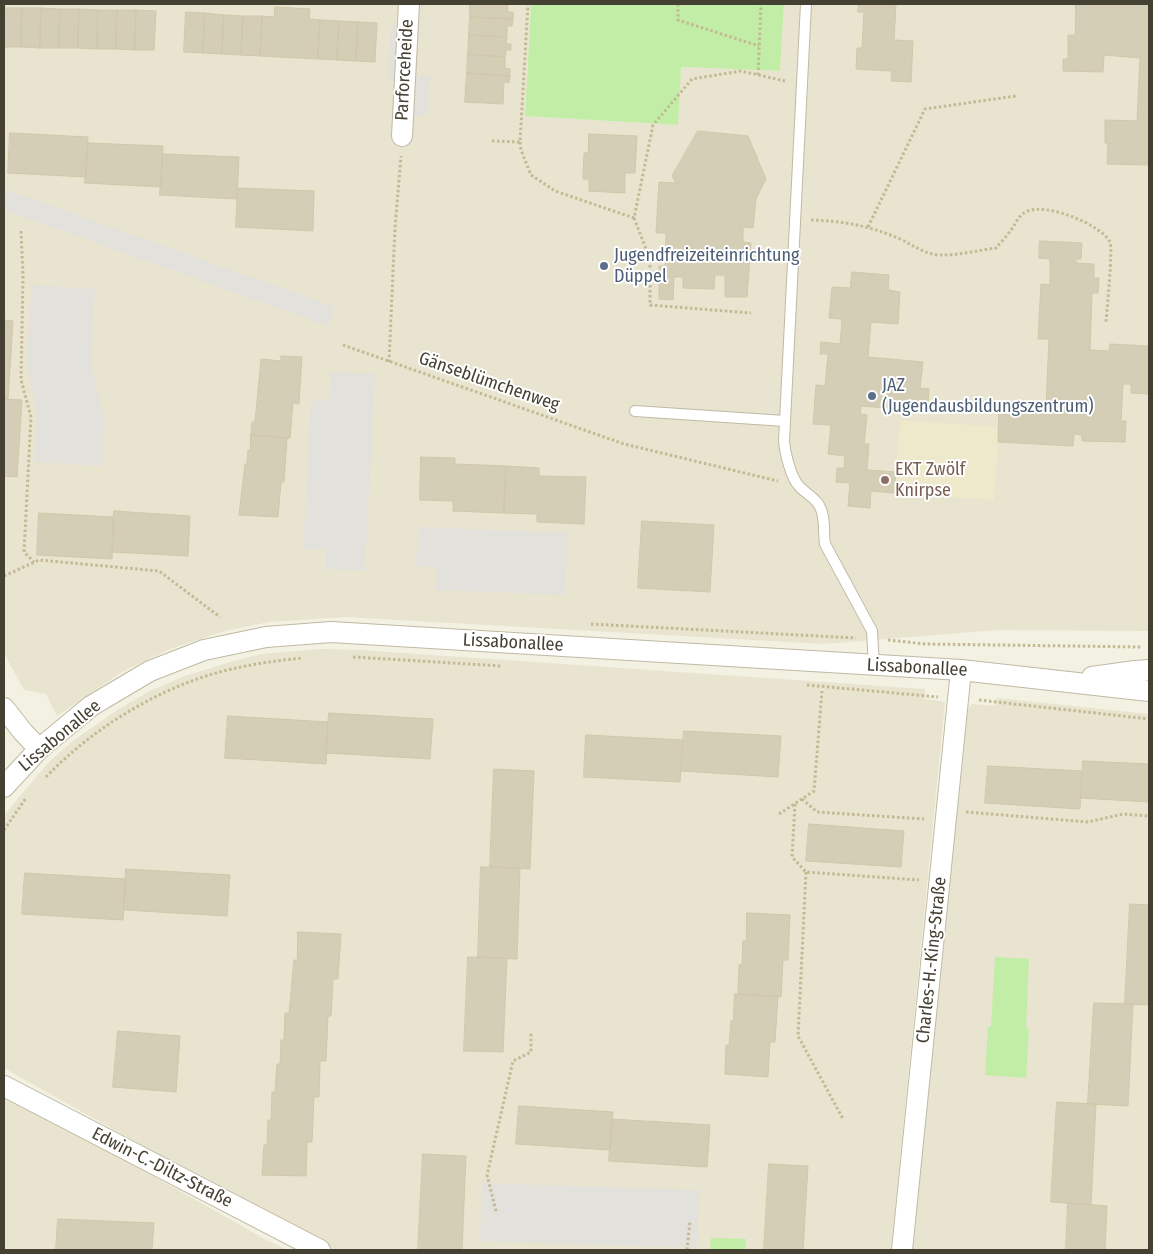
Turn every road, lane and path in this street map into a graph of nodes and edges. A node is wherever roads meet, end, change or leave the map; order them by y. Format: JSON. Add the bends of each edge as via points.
{"nodes":[{"id":1,"x":409,"y":4,"type":"edge"},
{"id":2,"x":528,"y":4,"type":"edge"},
{"id":3,"x":678,"y":4,"type":"edge"},
{"id":4,"x":761,"y":4,"type":"edge"},
{"id":5,"x":806,"y":4,"type":"edge"},
{"id":6,"x":759,"y":46,"type":"junction"},
{"id":7,"x":758,"y":75,"type":"junction"},
{"id":8,"x":802,"y":84,"type":"junction"},
{"id":9,"x":1016,"y":96,"type":"dead end"},
{"id":10,"x":402,"y":136,"type":"joint"},
{"id":11,"x":492,"y":141,"type":"dead end"},
{"id":12,"x":520,"y":142,"type":"junction"},
{"id":13,"x":634,"y":218,"type":"junction"},
{"id":14,"x":795,"y":219,"type":"junction"},
{"id":15,"x":868,"y":227,"type":"junction"},
{"id":16,"x":21,"y":231,"type":"dead end"},
{"id":17,"x":751,"y":314,"type":"dead end"},
{"id":18,"x":1106,"y":322,"type":"dead end"},
{"id":19,"x":343,"y":345,"type":"dead end"},
{"id":20,"x":389,"y":362,"type":"junction"},
{"id":21,"x":635,"y":411,"type":"dead end"},
{"id":22,"x":785,"y":421,"type":"junction"},
{"id":23,"x":798,"y":485,"type":"junction"},
{"id":24,"x":34,"y":562,"type":"junction"},
{"id":25,"x":4,"y":576,"type":"edge"},
{"id":26,"x":220,"y":617,"type":"dead end"},
{"id":27,"x":896,"y":641,"type":"dead end"},
{"id":28,"x":1149,"y":647,"type":"edge"},
{"id":29,"x":347,"y":657,"type":"dead end"},
{"id":30,"x":309,"y":658,"type":"dead end"},
{"id":31,"x":508,"y":666,"type":"dead end"},
{"id":32,"x":874,"y":666,"type":"junction"},
{"id":33,"x":961,"y":670,"type":"junction"},
{"id":34,"x":1149,"y":670,"type":"edge"},
{"id":35,"x":1068,"y":681,"type":"junction"},
{"id":36,"x":797,"y":684,"type":"dead end"},
{"id":37,"x":822,"y":691,"type":"dead end"},
{"id":38,"x":1149,"y":691,"type":"edge"},
{"id":39,"x":915,"y":694,"type":"dead end"},
{"id":40,"x":993,"y":702,"type":"dead end"},
{"id":41,"x":4,"y":708,"type":"edge"},
{"id":42,"x":1149,"y":719,"type":"edge"},
{"id":43,"x":40,"y":749,"type":"junction"},
{"id":44,"x":7,"y":775,"type":"edge"},
{"id":45,"x":41,"y":782,"type":"dead end"},
{"id":46,"x":28,"y":795,"type":"dead end"},
{"id":47,"x":802,"y":799,"type":"junction"},
{"id":48,"x":794,"y":804,"type":"junction"},
{"id":49,"x":963,"y":812,"type":"dead end"},
{"id":50,"x":780,"y":814,"type":"dead end"},
{"id":51,"x":1149,"y":816,"type":"edge"},
{"id":52,"x":927,"y":820,"type":"dead end"},
{"id":53,"x":4,"y":830,"type":"edge"},
{"id":54,"x":806,"y":872,"type":"junction"},
{"id":55,"x":921,"y":880,"type":"dead end"},
{"id":56,"x":531,"y":1033,"type":"dead end"},
{"id":57,"x":4,"y":1086,"type":"edge"},
{"id":58,"x":843,"y":1119,"type":"dead end"},
{"id":59,"x":496,"y":1211,"type":"dead end"},
{"id":60,"x":690,"y":1222,"type":"dead end"},
{"id":61,"x":320,"y":1250,"type":"edge"},
{"id":62,"x":687,"y":1250,"type":"edge"},
{"id":63,"x":902,"y":1250,"type":"edge"}],
"edges":[{"from":1,"to":10,"type":"street","name":"Parforceheide"},
{"from":2,"to":12,"type":"path"},
{"from":3,"to":6,"type":"path","via":[[678,20]]},
{"from":4,"to":6,"type":"path"},
{"from":5,"to":8,"type":"lane"},
{"from":6,"to":7,"type":"path"},
{"from":7,"to":8,"type":"path"},
{"from":7,"to":13,"type":"path","via":[[741,71],[692,80],[653,125]]},
{"from":8,"to":14,"type":"lane"},
{"from":9,"to":15,"type":"path","via":[[925,109]]},
{"from":10,"to":20,"type":"path"},
{"from":11,"to":12,"type":"path"},
{"from":12,"to":13,"type":"path","via":[[531,175],[555,191]]},
{"from":13,"to":17,"type":"path","via":[[650,259],[650,305]]},
{"from":14,"to":15,"type":"path","via":[[841,221]]},
{"from":14,"to":22,"type":"lane"},
{"from":15,"to":18,"type":"path","via":[[938,255],[996,248],[1019,216],[1030,210],[1050,210],[1092,224],[1111,243]]},
{"from":16,"to":24,"type":"path","via":[[24,275],[21,380],[31,417],[24,552]]},
{"from":19,"to":20,"type":"path","name":"Gänseblümchenweg"},
{"from":20,"to":23,"type":"path","name":"Gänseblümchenweg","via":[[624,444]]},
{"from":21,"to":22,"type":"lane"},
{"from":22,"to":23,"type":"lane","via":[[786,453]]},
{"from":23,"to":32,"type":"lane","via":[[818,504],[824,516],[825,544],[872,631]]},
{"from":24,"to":25,"type":"path"},
{"from":24,"to":26,"type":"path","via":[[159,572]]},
{"from":27,"to":28,"type":"path"},
{"from":29,"to":31,"type":"path"},
{"from":30,"to":45,"type":"path","via":[[243,667],[175,688],[106,726]]},
{"from":32,"to":33,"type":"street","name":"Lissabonallee"},
{"from":32,"to":43,"type":"street","name":"Lissabonallee","via":[[331,632],[266,637],[204,650],[150,671],[91,706]]},
{"from":33,"to":35,"type":"street","name":"Lissabonallee"},
{"from":33,"to":63,"type":"street","name":"Charles-H.-King-Straße"},
{"from":34,"to":35,"type":"street","name":"Lissabonallee"},
{"from":35,"to":38,"type":"street","name":"Lissabonallee"},
{"from":36,"to":39,"type":"path"},
{"from":37,"to":47,"type":"path","via":[[814,791]]},
{"from":40,"to":42,"type":"path"},
{"from":41,"to":43,"type":"street"},
{"from":43,"to":44,"type":"street","name":"Lissabonallee"},
{"from":46,"to":53,"type":"path"},
{"from":47,"to":48,"type":"path"},
{"from":47,"to":52,"type":"path","via":[[818,812]]},
{"from":48,"to":50,"type":"path"},
{"from":48,"to":54,"type":"path","via":[[792,857]]},
{"from":49,"to":51,"type":"path","via":[[1088,822],[1123,814]]},
{"from":54,"to":55,"type":"path"},
{"from":54,"to":58,"type":"path","via":[[798,1036]]},
{"from":56,"to":59,"type":"path","via":[[531,1052],[513,1061],[487,1175]]},
{"from":57,"to":61,"type":"street","name":"Edwin-C.-Diltz-Straße"},
{"from":60,"to":62,"type":"path"}]}
